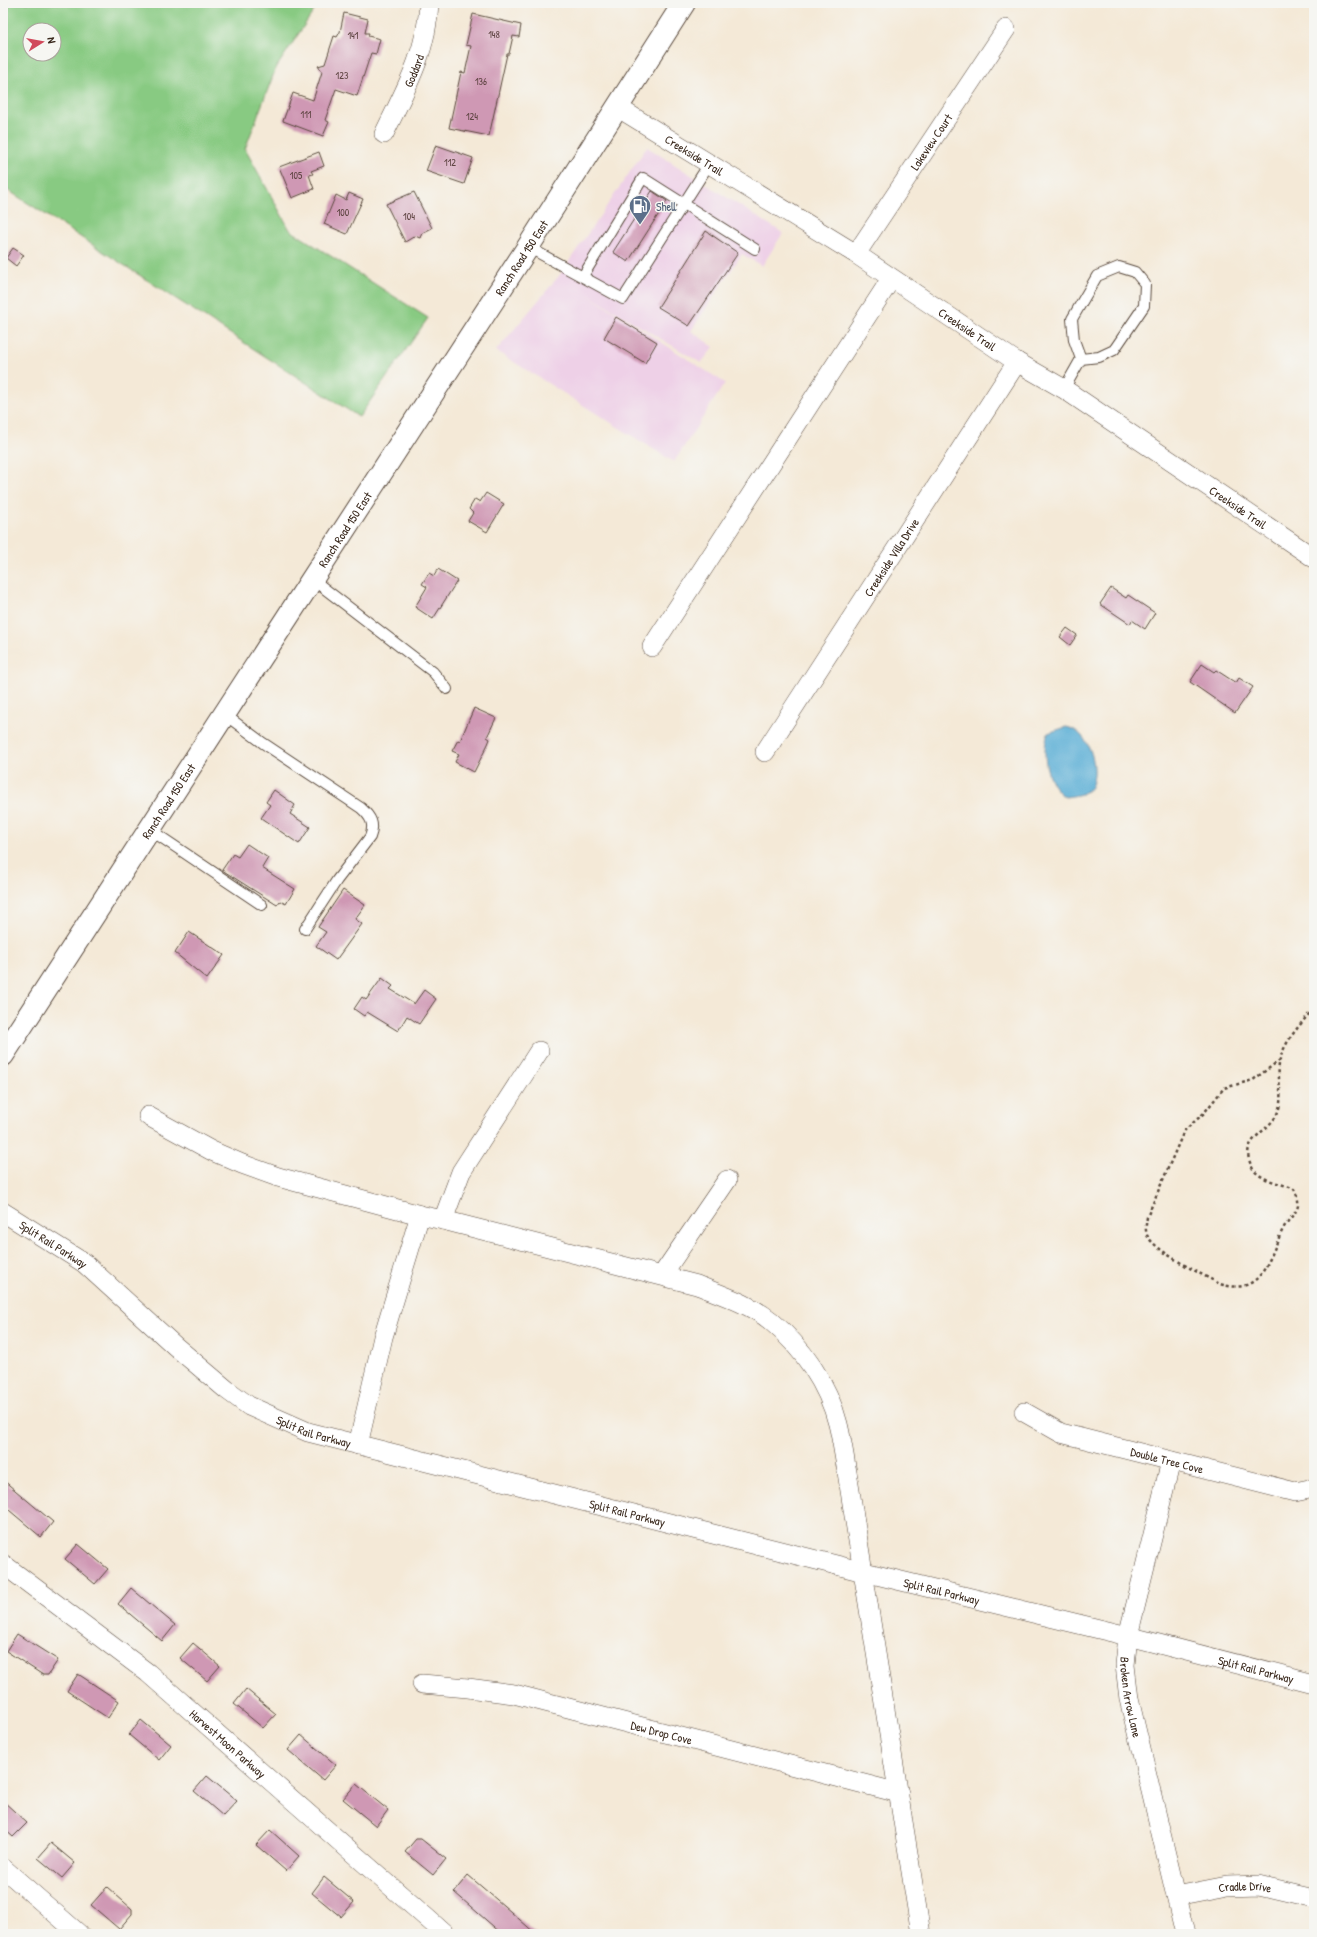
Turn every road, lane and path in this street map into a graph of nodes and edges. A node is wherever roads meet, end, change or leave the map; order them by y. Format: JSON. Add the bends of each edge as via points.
{"nodes":[{"id":1,"x":429,"y":3,"type":"edge"},
{"id":2,"x":684,"y":3,"type":"edge"},
{"id":3,"x":1006,"y":29,"type":"dead end"},
{"id":4,"x":617,"y":107,"type":"junction"},
{"id":5,"x":384,"y":134,"type":"dead end"},
{"id":6,"x":709,"y":164,"type":"junction"},
{"id":7,"x":683,"y":204,"type":"junction"},
{"id":8,"x":528,"y":247,"type":"junction"},
{"id":9,"x":756,"y":249,"type":"dead end"},
{"id":10,"x":856,"y":254,"type":"junction"},
{"id":11,"x":584,"y":276,"type":"junction"},
{"id":12,"x":891,"y":279,"type":"junction"},
{"id":13,"x":1081,"y":359,"type":"junction"},
{"id":14,"x":1017,"y":362,"type":"junction"},
{"id":15,"x":1064,"y":389,"type":"junction"},
{"id":16,"x":1314,"y":558,"type":"edge"},
{"id":17,"x":312,"y":579,"type":"junction"},
{"id":18,"x":652,"y":647,"type":"dead end"},
{"id":19,"x":448,"y":689,"type":"dead end"},
{"id":20,"x":224,"y":714,"type":"junction"},
{"id":21,"x":765,"y":752,"type":"dead end"},
{"id":22,"x":150,"y":829,"type":"junction"},
{"id":23,"x":262,"y":905,"type":"dead end"},
{"id":24,"x":305,"y":929,"type":"dead end"},
{"id":25,"x":1314,"y":1008,"type":"edge"},
{"id":26,"x":539,"y":1051,"type":"dead end"},
{"id":27,"x":3,"y":1055,"type":"edge"},
{"id":28,"x":1280,"y":1060,"type":"junction"},
{"id":29,"x":148,"y":1116,"type":"dead end"},
{"id":30,"x":727,"y":1180,"type":"dead end"},
{"id":31,"x":3,"y":1212,"type":"edge"},
{"id":32,"x":420,"y":1216,"type":"junction"},
{"id":33,"x":443,"y":1220,"type":"junction"},
{"id":34,"x":662,"y":1275,"type":"junction"},
{"id":35,"x":1024,"y":1412,"type":"dead end"},
{"id":36,"x":358,"y":1445,"type":"junction"},
{"id":37,"x":1171,"y":1461,"type":"junction"},
{"id":38,"x":1314,"y":1488,"type":"edge"},
{"id":39,"x":3,"y":1564,"type":"edge"},
{"id":40,"x":864,"y":1572,"type":"junction"},
{"id":41,"x":1128,"y":1636,"type":"junction"},
{"id":42,"x":422,"y":1684,"type":"dead end"},
{"id":43,"x":1314,"y":1684,"type":"edge"},
{"id":44,"x":899,"y":1793,"type":"junction"},
{"id":45,"x":3,"y":1868,"type":"edge"},
{"id":46,"x":1176,"y":1896,"type":"junction"},
{"id":47,"x":1314,"y":1898,"type":"edge"},
{"id":48,"x":79,"y":1934,"type":"edge"},
{"id":49,"x":445,"y":1934,"type":"edge"},
{"id":50,"x":921,"y":1934,"type":"edge"},
{"id":51,"x":1185,"y":1934,"type":"edge"}],
"edges":[{"from":1,"to":5,"type":"street","name":"Goddard","via":[[429,18],[420,58]]},
{"from":2,"to":4,"type":"main road","name":"Ranch Road 150 East"},
{"from":3,"to":10,"type":"street","name":"Lakeview Court"},
{"from":4,"to":6,"type":"street","name":"Creekside Trail"},
{"from":4,"to":8,"type":"main road","name":"Ranch Road 150 East"},
{"from":6,"to":7,"type":"lane"},
{"from":6,"to":10,"type":"street","name":"Creekside Trail"},
{"from":7,"to":9,"type":"lane"},
{"from":7,"to":11,"type":"lane","via":[[624,299]]},
{"from":7,"to":11,"type":"lane","via":[[643,178]]},
{"from":8,"to":11,"type":"lane"},
{"from":8,"to":17,"type":"main road","name":"Ranch Road 150 East"},
{"from":10,"to":12,"type":"street","name":"Creekside Trail"},
{"from":12,"to":14,"type":"street","name":"Creekside Trail"},
{"from":12,"to":18,"type":"street"},
{"from":13,"to":13,"type":"lane","via":[[1074,340],[1072,319],[1097,276],[1119,267],[1135,272],[1145,284],[1144,306],[1114,350],[1099,357]]},
{"from":13,"to":15,"type":"lane"},
{"from":14,"to":15,"type":"street","name":"Creekside Trail"},
{"from":14,"to":21,"type":"street","name":"Creekside Villa Drive"},
{"from":15,"to":16,"type":"street","name":"Creekside Trail"},
{"from":17,"to":19,"type":"lane","via":[[433,672]]},
{"from":17,"to":20,"type":"main road","name":"Ranch Road 150 East"},
{"from":20,"to":22,"type":"main road","name":"Ranch Road 150 East"},
{"from":20,"to":24,"type":"lane","via":[[361,808],[372,822],[370,837],[337,880]]},
{"from":22,"to":23,"type":"lane"},
{"from":22,"to":27,"type":"main road","name":"Ranch Road 150 East"},
{"from":25,"to":28,"type":"path","via":[[1287,1043]]},
{"from":26,"to":33,"type":"street","via":[[461,1172]]},
{"from":28,"to":28,"type":"path","via":[[1281,1092],[1276,1116],[1250,1143],[1249,1152],[1254,1170],[1261,1177],[1294,1189],[1299,1199],[1298,1208],[1284,1228],[1272,1257],[1257,1280],[1238,1287],[1229,1287],[1166,1253],[1150,1240],[1145,1226],[1184,1131],[1204,1113],[1224,1088],[1253,1080]]},
{"from":29,"to":32,"type":"street","via":[[212,1151],[278,1177]]},
{"from":30,"to":34,"type":"street"},
{"from":31,"to":36,"type":"street","name":"Split Rail Parkway","via":[[84,1263],[175,1346],[249,1406],[308,1432]]},
{"from":32,"to":33,"type":"street"},
{"from":32,"to":36,"type":"street","via":[[383,1337]]},
{"from":33,"to":34,"type":"street"},
{"from":34,"to":40,"type":"street","via":[[735,1300],[770,1320],[797,1347],[819,1377],[838,1423]]},
{"from":35,"to":37,"type":"street","name":"Double Tree Cove","via":[[1062,1433]]},
{"from":36,"to":40,"type":"street","name":"Split Rail Parkway"},
{"from":37,"to":38,"type":"street","name":"Double Tree Cove","via":[[1295,1492]]},
{"from":37,"to":41,"type":"street","name":"Broken Arrow Lane"},
{"from":39,"to":49,"type":"street","name":"Harvest Moon Parkway","via":[[148,1673]]},
{"from":40,"to":41,"type":"street","name":"Split Rail Parkway"},
{"from":40,"to":44,"type":"street"},
{"from":41,"to":43,"type":"street","name":"Split Rail Parkway"},
{"from":41,"to":46,"type":"street","name":"Broken Arrow Lane","via":[[1125,1665],[1130,1699]]},
{"from":42,"to":44,"type":"street","name":"Dew Drop Cove","via":[[514,1694]]},
{"from":44,"to":50,"type":"street"},
{"from":45,"to":48,"type":"street"},
{"from":46,"to":47,"type":"street","name":"Cradle Drive","via":[[1227,1886],[1259,1885]]},
{"from":46,"to":51,"type":"street","name":"Broken Arrow Lane"}]}
